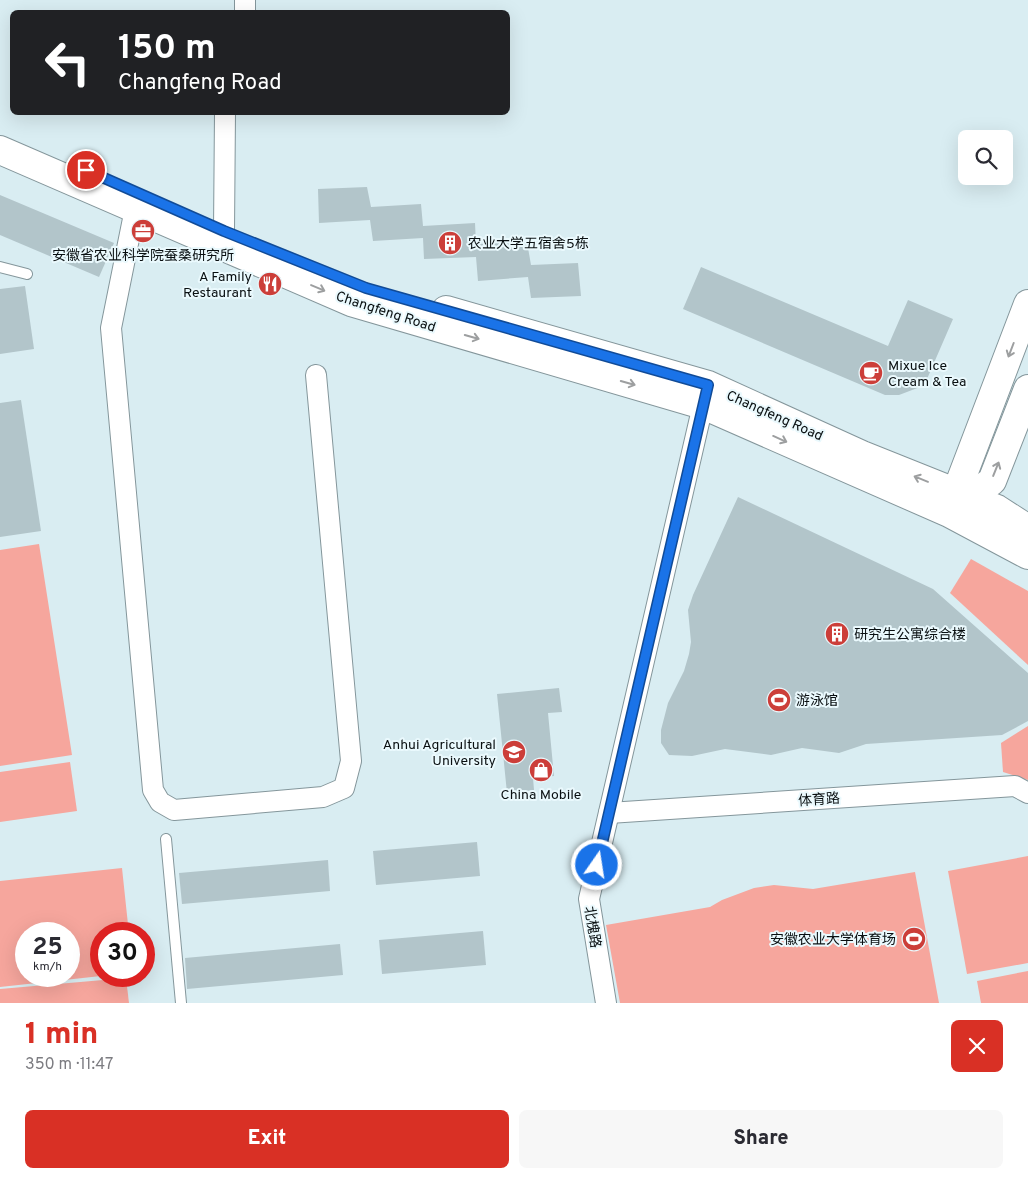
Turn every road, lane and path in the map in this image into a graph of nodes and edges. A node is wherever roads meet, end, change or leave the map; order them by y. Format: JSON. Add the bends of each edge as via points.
{"nodes":[{"id":1,"x":225,"y":115,"type":"edge"},
{"id":2,"x":0,"y":132,"type":"edge"},
{"id":3,"x":0,"y":150,"type":"edge"},
{"id":4,"x":135,"y":209,"type":"junction"},
{"id":5,"x":224,"y":231,"type":"junction"},
{"id":6,"x":0,"y":267,"type":"edge"},
{"id":7,"x":27,"y":274,"type":"dead end"},
{"id":8,"x":1028,"y":304,"type":"edge"},
{"id":9,"x":316,"y":375,"type":"dead end"},
{"id":10,"x":1028,"y":390,"type":"edge"},
{"id":11,"x":706,"y":395,"type":"junction"},
{"id":12,"x":958,"y":501,"type":"junction"},
{"id":13,"x":1028,"y":529,"type":"edge"},
{"id":14,"x":1028,"y":555,"type":"edge"},
{"id":15,"x":1028,"y":793,"type":"edge"},
{"id":16,"x":609,"y":813,"type":"junction"},
{"id":17,"x":166,"y":839,"type":"dead end"},
{"id":18,"x":181,"y":1003,"type":"edge"},
{"id":19,"x":606,"y":1003,"type":"edge"}],
"edges":[{"from":1,"to":5,"type":"street"},
{"from":2,"to":5,"type":"main road","name":"Changfeng Road"},
{"from":3,"to":4,"type":"main road","name":"Changfeng Road"},
{"from":4,"to":9,"type":"street","via":[[111,328],[153,790],[160,802],[174,810],[323,797],[344,788],[351,762]]},
{"from":4,"to":11,"type":"main road","name":"Changfeng Road","one_way":true,"via":[[351,302]]},
{"from":5,"to":11,"type":"main road","name":"Changfeng Road","via":[[366,288]]},
{"from":6,"to":7,"type":"lane"},
{"from":8,"to":12,"type":"main road","one_way":true},
{"from":12,"to":10,"type":"main road","one_way":true,"via":[[992,482]]},
{"from":11,"to":12,"type":"main road","name":"Changfeng Road","via":[[862,455]]},
{"from":11,"to":16,"type":"street","name":"北槐路"},
{"from":12,"to":13,"type":"main road","name":"Changfeng Road","via":[[997,509]]},
{"from":12,"to":14,"type":"main road","name":"Changfeng Road"},
{"from":15,"to":16,"type":"street","name":"体育路","via":[[1015,786]]},
{"from":16,"to":19,"type":"street","name":"北槐路","via":[[589,899]]},
{"from":17,"to":18,"type":"lane"}]}
